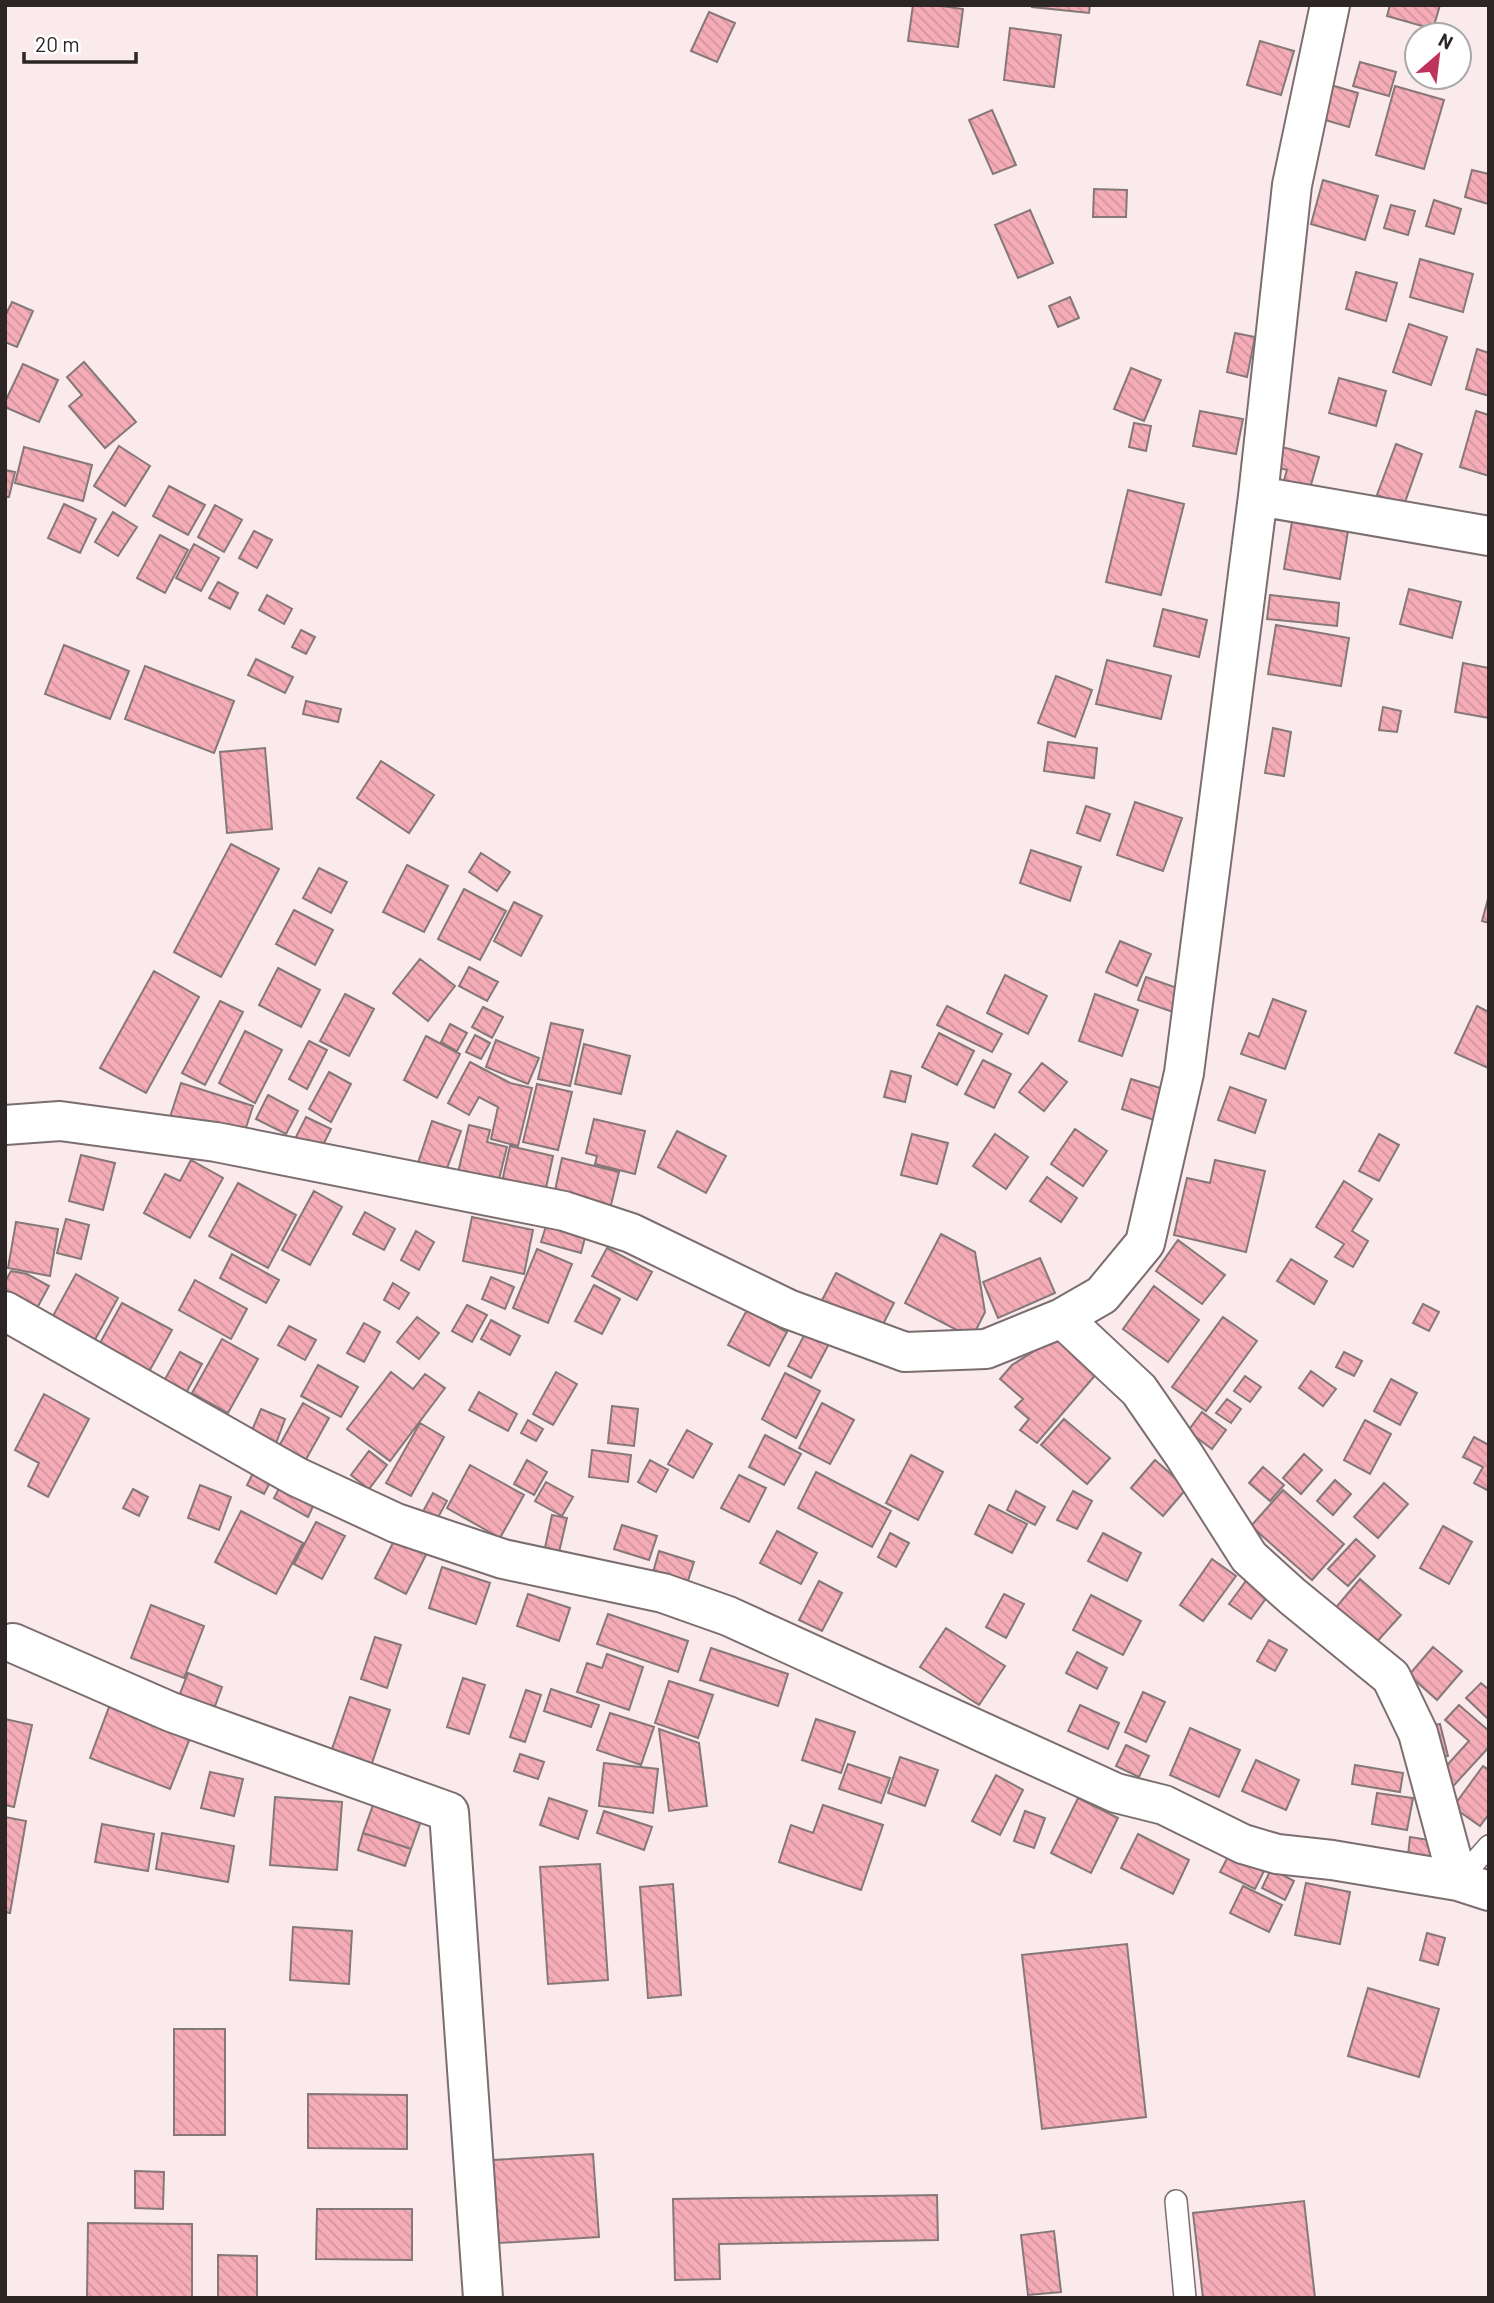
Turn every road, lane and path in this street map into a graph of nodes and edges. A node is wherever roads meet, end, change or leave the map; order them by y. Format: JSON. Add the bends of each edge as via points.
{"nodes":[{"id":1,"x":1329,"y":5,"type":"edge"},
{"id":2,"x":1258,"y":496,"type":"junction"},
{"id":3,"x":1489,"y":536,"type":"edge"},
{"id":4,"x":5,"y":1125,"type":"edge"},
{"id":5,"x":5,"y":1311,"type":"edge"},
{"id":6,"x":1062,"y":1318,"type":"junction"},
{"id":7,"x":13,"y":1643,"type":"dead end"},
{"id":8,"x":1489,"y":1846,"type":"edge"},
{"id":9,"x":1473,"y":1886,"type":"edge"},
{"id":10,"x":1176,"y":2201,"type":"dead end"},
{"id":11,"x":483,"y":2298,"type":"edge"},
{"id":12,"x":1185,"y":2298,"type":"edge"}],
"edges":[{"from":1,"to":2,"type":"street","via":[[1292,185]]},
{"from":2,"to":3,"type":"street"},
{"from":2,"to":6,"type":"street","via":[[1184,1073],[1145,1243],[1102,1295]]},
{"from":4,"to":6,"type":"street","via":[[60,1121],[216,1142],[564,1211],[631,1233],[788,1309],[905,1352],[986,1349]]},
{"from":5,"to":9,"type":"street","via":[[297,1477],[396,1523],[503,1559],[663,1593],[729,1616],[1116,1793],[1164,1805],[1243,1844],[1277,1854]]},
{"from":6,"to":9,"type":"street","via":[[1139,1390],[1249,1557],[1391,1677],[1418,1733]]},
{"from":7,"to":11,"type":"street","via":[[171,1712],[449,1812]]},
{"from":8,"to":9,"type":"lane"},
{"from":10,"to":12,"type":"lane"}]}
